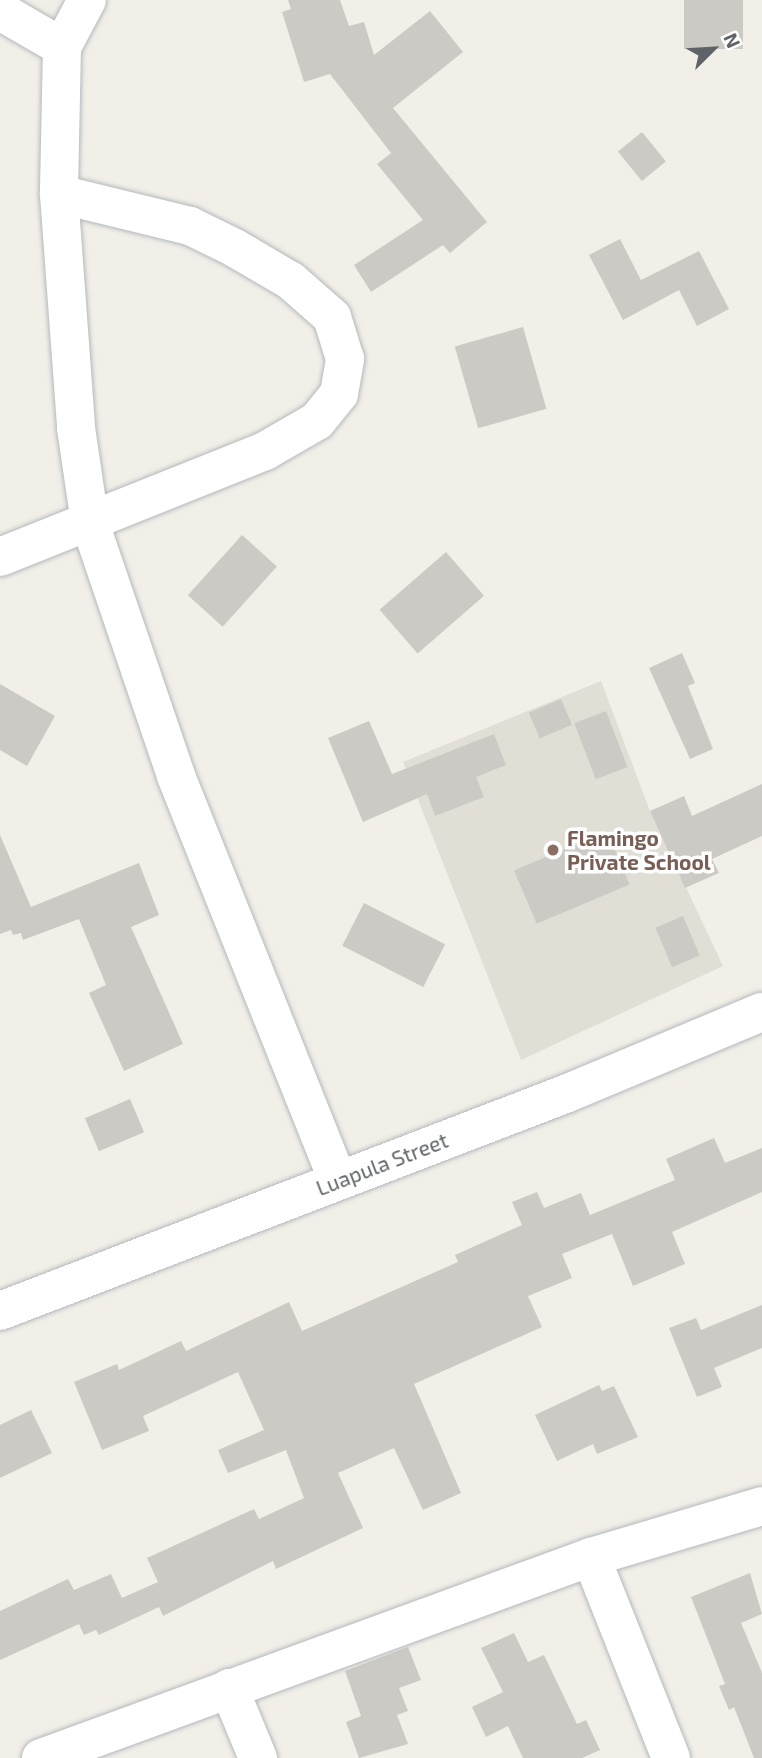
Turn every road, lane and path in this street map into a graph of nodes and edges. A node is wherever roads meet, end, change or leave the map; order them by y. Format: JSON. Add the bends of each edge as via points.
{"nodes":[{"id":1,"x":87,"y":0,"type":"edge"},
{"id":2,"x":0,"y":11,"type":"edge"},
{"id":3,"x":62,"y":47,"type":"junction"},
{"id":4,"x":59,"y":194,"type":"junction"},
{"id":5,"x":90,"y":523,"type":"junction"},
{"id":6,"x":0,"y":557,"type":"edge"},
{"id":7,"x":762,"y":1012,"type":"edge"},
{"id":8,"x":338,"y":1181,"type":"junction"},
{"id":9,"x":0,"y":1311,"type":"edge"},
{"id":10,"x":762,"y":1506,"type":"edge"},
{"id":11,"x":591,"y":1557,"type":"junction"},
{"id":12,"x":229,"y":1688,"type":"junction"},
{"id":13,"x":41,"y":1758,"type":"edge"},
{"id":14,"x":258,"y":1758,"type":"edge"},
{"id":15,"x":671,"y":1758,"type":"edge"}],
"edges":[{"from":1,"to":3,"type":"street"},
{"from":2,"to":3,"type":"street"},
{"from":3,"to":4,"type":"street"},
{"from":4,"to":5,"type":"street","via":[[76,428]]},
{"from":4,"to":5,"type":"street","via":[[178,223],[235,248],[291,281],[332,317],[345,359],[339,394],[317,421],[265,451]]},
{"from":5,"to":6,"type":"street"},
{"from":5,"to":8,"type":"street","via":[[176,776]]},
{"from":7,"to":8,"type":"street","name":"Luapula Street"},
{"from":8,"to":9,"type":"street","name":"Luapula Street"},
{"from":10,"to":11,"type":"street"},
{"from":11,"to":12,"type":"street"},
{"from":11,"to":15,"type":"street"},
{"from":12,"to":13,"type":"street"},
{"from":12,"to":14,"type":"street"}]}
